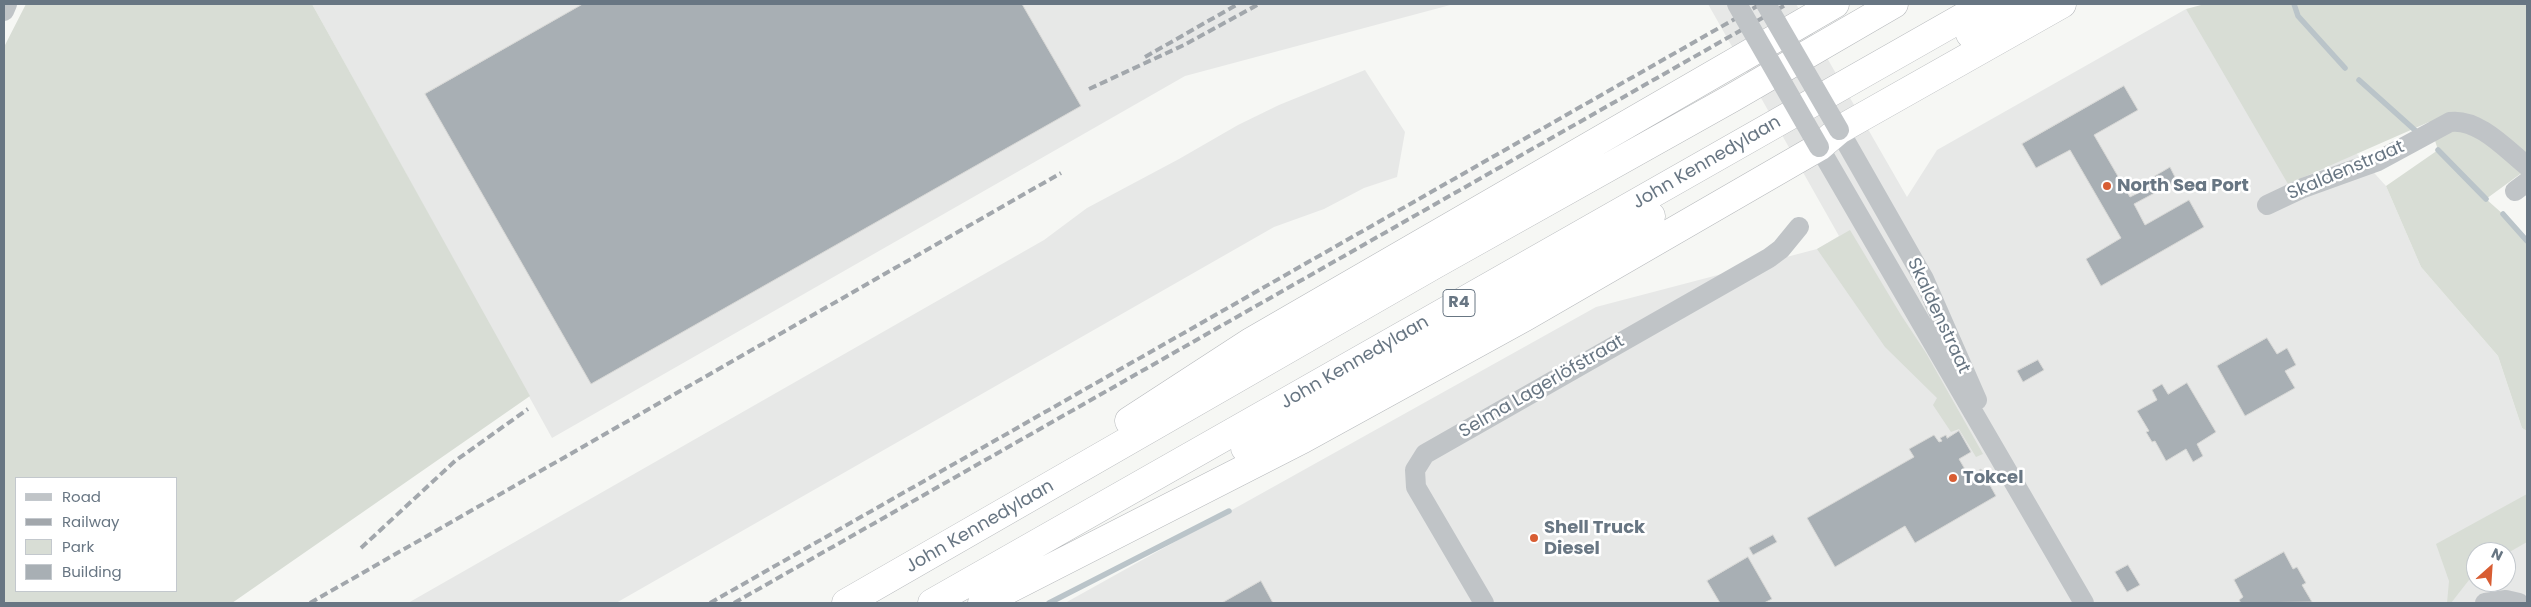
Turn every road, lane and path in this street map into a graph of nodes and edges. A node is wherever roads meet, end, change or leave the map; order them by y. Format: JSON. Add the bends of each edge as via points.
{"nodes":[{"id":1,"x":7,"y":4,"type":"edge"},
{"id":2,"x":1737,"y":4,"type":"edge"},
{"id":3,"x":1766,"y":4,"type":"edge"},
{"id":4,"x":1835,"y":4,"type":"edge"},
{"id":5,"x":1894,"y":4,"type":"edge"},
{"id":6,"x":1986,"y":4,"type":"edge"},
{"id":7,"x":2022,"y":4,"type":"edge"},
{"id":8,"x":2062,"y":4,"type":"edge"},
{"id":9,"x":4,"y":11,"type":"edge"},
{"id":10,"x":1772,"y":39,"type":"junction"},
{"id":11,"x":1837,"y":134,"type":"junction"},
{"id":12,"x":2527,"y":166,"type":"edge"},
{"id":13,"x":2267,"y":206,"type":"dead end"},
{"id":14,"x":1799,"y":227,"type":"dead end"},
{"id":15,"x":2028,"y":506,"type":"junction"},
{"id":16,"x":975,"y":529,"type":"junction"},
{"id":17,"x":846,"y":603,"type":"edge"},
{"id":18,"x":932,"y":603,"type":"edge"},
{"id":19,"x":972,"y":603,"type":"edge"},
{"id":20,"x":982,"y":603,"type":"edge"},
{"id":21,"x":1484,"y":603,"type":"edge"},
{"id":22,"x":2084,"y":603,"type":"edge"},
{"id":23,"x":2485,"y":603,"type":"edge"},
{"id":24,"x":2519,"y":603,"type":"edge"}],
"edges":[{"from":1,"to":9,"type":"street"},
{"from":2,"to":10,"type":"street","bridge":true},
{"from":3,"to":10,"type":"street","bridge":true},
{"from":4,"to":10,"type":"highway"},
{"from":5,"to":16,"type":"highway","name":"John Kennedylaan","number":"R4"},
{"from":6,"to":18,"type":"highway","name":"John Kennedylaan","number":"R4"},
{"from":7,"to":19,"type":"highway","name":"John Kennedylaan","number":"R4"},
{"from":8,"to":11,"type":"highway"},
{"from":10,"to":11,"type":"street","bridge":true},
{"from":10,"to":16,"type":"highway","number":"R4","via":[[1252,341],[1102,439]]},
{"from":11,"to":15,"type":"street","name":"Skaldenstraat","via":[[1924,278]]},
{"from":11,"to":15,"type":"street","name":"Skaldenstraat","via":[[1862,223]]},
{"from":11,"to":20,"type":"highway","via":[[1534,312],[1320,429]]},
{"from":12,"to":13,"type":"street","name":"Skaldenstraat","via":[[2477,127],[2456,121],[2378,161],[2302,188]]},
{"from":14,"to":21,"type":"street","name":"Selma Lagerlöfstraat","via":[[1770,258],[1425,454],[1415,470],[1416,487]]},
{"from":15,"to":22,"type":"street","name":"Skaldenstraat"},
{"from":16,"to":17,"type":"highway","name":"John Kennedylaan","number":"R4"},
{"from":23,"to":24,"type":"street","via":[[2506,600]]}]}
